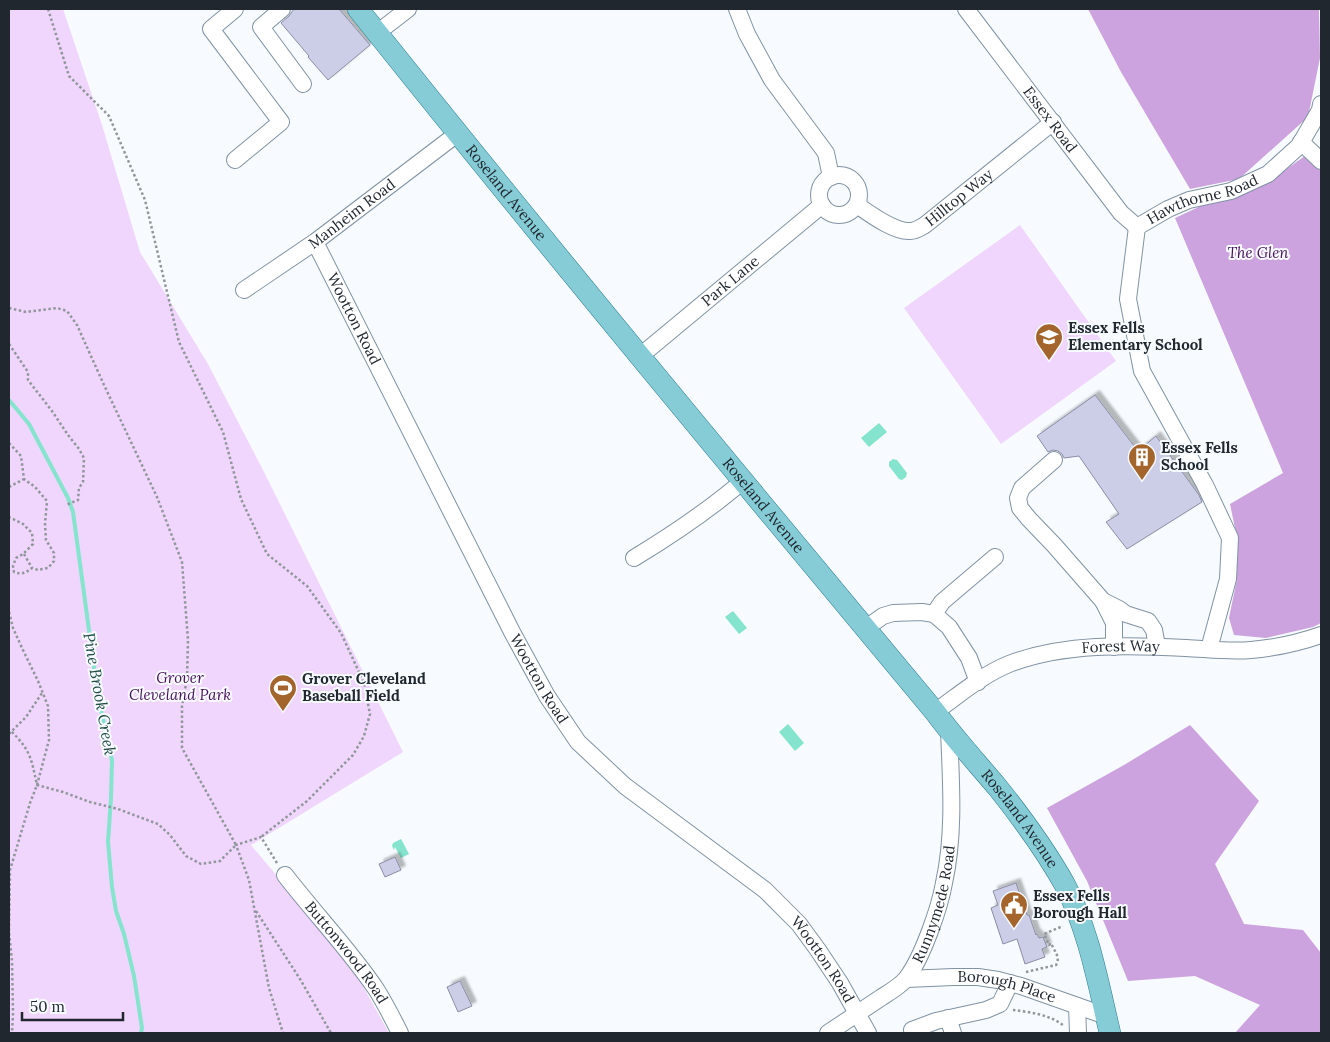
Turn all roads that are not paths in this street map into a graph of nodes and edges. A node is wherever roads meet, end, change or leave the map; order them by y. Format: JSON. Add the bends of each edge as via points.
{"nodes":[{"id":1,"x":234,"y":9,"type":"edge"},
{"id":2,"x":282,"y":9,"type":"edge"},
{"id":3,"x":358,"y":9,"type":"edge"},
{"id":4,"x":408,"y":9,"type":"edge"},
{"id":5,"x":737,"y":9,"type":"edge"},
{"id":6,"x":966,"y":9,"type":"edge"},
{"id":7,"x":377,"y":33,"type":"junction"},
{"id":8,"x":302,"y":84,"type":"dead end"},
{"id":9,"x":1321,"y":104,"type":"edge"},
{"id":10,"x":1052,"y":122,"type":"junction"},
{"id":11,"x":457,"y":134,"type":"junction"},
{"id":12,"x":1301,"y":142,"type":"junction"},
{"id":13,"x":235,"y":160,"type":"dead end"},
{"id":14,"x":1321,"y":161,"type":"edge"},
{"id":15,"x":831,"y":177,"type":"junction"},
{"id":16,"x":822,"y":205,"type":"junction"},
{"id":17,"x":856,"y":205,"type":"junction"},
{"id":18,"x":1137,"y":227,"type":"junction"},
{"id":19,"x":315,"y":242,"type":"junction"},
{"id":20,"x":244,"y":290,"type":"dead end"},
{"id":21,"x":639,"y":357,"type":"junction"},
{"id":22,"x":1054,"y":460,"type":"dead end"},
{"id":23,"x":743,"y":481,"type":"junction"},
{"id":24,"x":995,"y":557,"type":"dead end"},
{"id":25,"x":634,"y":558,"type":"dead end"},
{"id":26,"x":1103,"y":601,"type":"junction"},
{"id":27,"x":934,"y":614,"type":"junction"},
{"id":28,"x":866,"y":628,"type":"junction"},
{"id":29,"x":1321,"y":635,"type":"edge"},
{"id":30,"x":1156,"y":646,"type":"junction"},
{"id":31,"x":1114,"y":647,"type":"junction"},
{"id":32,"x":1209,"y":649,"type":"junction"},
{"id":33,"x":978,"y":682,"type":"junction"},
{"id":34,"x":936,"y":712,"type":"junction"},
{"id":35,"x":949,"y":731,"type":"junction"},
{"id":36,"x":285,"y":876,"type":"road end"},
{"id":37,"x":906,"y":979,"type":"junction"},
{"id":38,"x":1012,"y":984,"type":"junction"},
{"id":39,"x":1077,"y":1006,"type":"junction"},
{"id":40,"x":857,"y":1014,"type":"junction"},
{"id":41,"x":1108,"y":1025,"type":"edge"},
{"id":42,"x":951,"y":1026,"type":"edge"},
{"id":43,"x":1072,"y":1031,"type":"edge"},
{"id":44,"x":400,"y":1033,"type":"edge"},
{"id":45,"x":828,"y":1033,"type":"edge"},
{"id":46,"x":868,"y":1033,"type":"edge"},
{"id":47,"x":913,"y":1033,"type":"edge"}],
"edges":[{"from":1,"to":13,"type":"street","via":[[211,29],[281,122]]},
{"from":2,"to":8,"type":"street","via":[[260,26]]},
{"from":3,"to":7,"type":"main road","name":"Roseland Avenue"},
{"from":4,"to":7,"type":"street"},
{"from":5,"to":15,"type":"street","via":[[772,80],[826,153]]},
{"from":6,"to":10,"type":"street","name":"Essex Road"},
{"from":7,"to":11,"type":"main road","name":"Roseland Avenue"},
{"from":9,"to":12,"type":"street","name":"Hawthorne Road"},
{"from":10,"to":17,"type":"street","name":"Hilltop Way","via":[[918,230],[893,227]]},
{"from":10,"to":18,"type":"street","name":"Essex Road","via":[[1121,213]]},
{"from":11,"to":19,"type":"street","name":"Manheim Road"},
{"from":11,"to":21,"type":"main road","name":"Roseland Avenue"},
{"from":12,"to":14,"type":"street"},
{"from":12,"to":18,"type":"street","name":"Hawthorne Road","via":[[1268,174],[1231,191],[1189,200]]},
{"from":15,"to":16,"type":"street","via":[[820,189]]},
{"from":15,"to":17,"type":"street","via":[[840,175],[854,182],[859,198]]},
{"from":16,"to":17,"type":"street","via":[[835,215],[851,212]]},
{"from":16,"to":21,"type":"street","name":"Park Lane"},
{"from":18,"to":32,"type":"street","name":"Hawthorne Road","via":[[1128,299],[1142,371],[1205,485],[1230,538],[1228,579]]},
{"from":19,"to":20,"type":"street","name":"Manheim Road"},
{"from":19,"to":40,"type":"street","name":"Wootton Road","via":[[512,632],[547,696],[578,742],[625,786],[765,890],[804,930]]},
{"from":21,"to":23,"type":"main road","name":"Roseland Avenue"},
{"from":22,"to":26,"type":"street","via":[[1022,488],[1018,498],[1020,508]]},
{"from":23,"to":25,"type":"street","via":[[698,517]]},
{"from":23,"to":28,"type":"main road","name":"Roseland Avenue"},
{"from":24,"to":27,"type":"street","via":[[942,602]]},
{"from":26,"to":30,"type":"street","via":[[1126,614],[1148,620],[1154,630]]},
{"from":26,"to":31,"type":"street","via":[[1114,623]]},
{"from":27,"to":28,"type":"street","via":[[893,613]]},
{"from":27,"to":33,"type":"street","via":[[949,627],[969,658]]},
{"from":28,"to":34,"type":"main road","name":"Roseland Avenue"},
{"from":29,"to":32,"type":"street","name":"Forest Way","via":[[1266,649]]},
{"from":30,"to":31,"type":"street","name":"Forest Way"},
{"from":30,"to":32,"type":"street","name":"Forest Way"},
{"from":31,"to":33,"type":"street","name":"Forest Way","via":[[1042,654],[1008,664]]},
{"from":33,"to":34,"type":"street","name":"Forest Way"},
{"from":34,"to":35,"type":"main road","name":"Roseland Avenue"},
{"from":35,"to":37,"type":"street","name":"Runnymede Road","via":[[952,802],[945,882],[927,939]]},
{"from":35,"to":41,"type":"main road","name":"Roseland Avenue","via":[[998,789],[1065,885],[1087,939]]},
{"from":36,"to":44,"type":"street","name":"Buttonwood Road","via":[[378,991]]},
{"from":37,"to":38,"type":"street","name":"Borough Place","via":[[978,977]]},
{"from":37,"to":40,"type":"street","name":"Runnymede Road"},
{"from":38,"to":39,"type":"street","name":"Borough Place"},
{"from":38,"to":42,"type":"street","via":[[1000,1004]]},
{"from":39,"to":41,"type":"street","name":"Borough Place"},
{"from":39,"to":43,"type":"street"},
{"from":40,"to":45,"type":"street","name":"Runnymede Road"},
{"from":40,"to":46,"type":"street","name":"Wootton Road"},
{"from":42,"to":47,"type":"street","via":[[936,1021],[912,1030]]}]}
